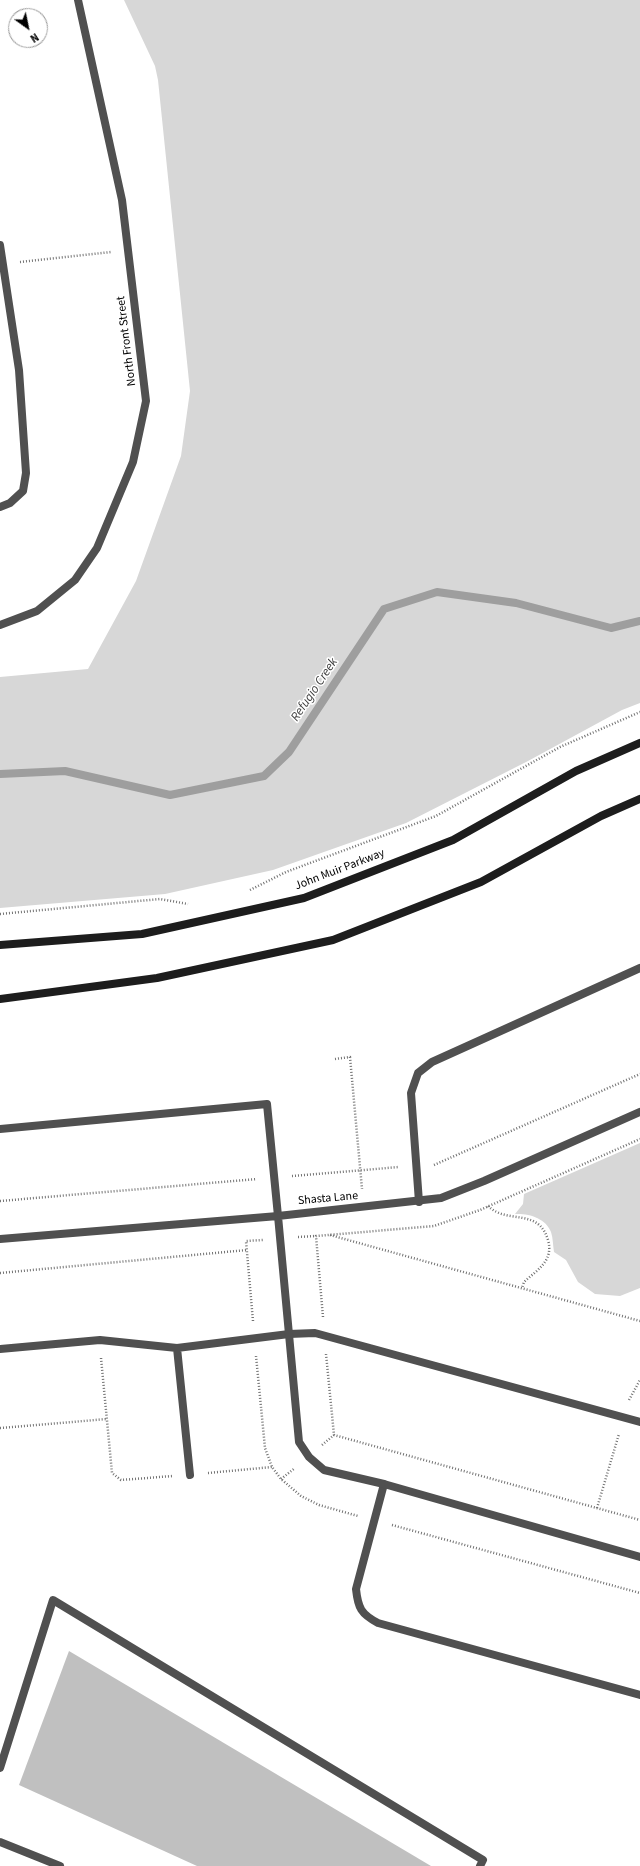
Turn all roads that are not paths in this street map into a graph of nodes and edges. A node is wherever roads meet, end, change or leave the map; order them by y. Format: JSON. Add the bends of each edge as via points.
{"nodes":[{"id":1,"x":78,"y":0,"type":"edge"},
{"id":2,"x":0,"y":245,"type":"edge"},
{"id":3,"x":0,"y":507,"type":"edge"},
{"id":4,"x":0,"y":625,"type":"edge"},
{"id":5,"x":640,"y":743,"type":"edge"},
{"id":6,"x":640,"y":799,"type":"edge"},
{"id":7,"x":0,"y":945,"type":"edge"},
{"id":8,"x":640,"y":968,"type":"edge"},
{"id":9,"x":0,"y":999,"type":"edge"},
{"id":10,"x":640,"y":1112,"type":"edge"},
{"id":11,"x":0,"y":1129,"type":"edge"},
{"id":12,"x":419,"y":1202,"type":"junction"},
{"id":13,"x":278,"y":1216,"type":"junction"},
{"id":14,"x":0,"y":1239,"type":"edge"},
{"id":15,"x":289,"y":1334,"type":"junction"},
{"id":16,"x":177,"y":1348,"type":"junction"},
{"id":17,"x":0,"y":1349,"type":"edge"},
{"id":18,"x":640,"y":1422,"type":"edge"},
{"id":19,"x":190,"y":1474,"type":"road end"},
{"id":20,"x":384,"y":1484,"type":"junction"},
{"id":21,"x":640,"y":1557,"type":"edge"},
{"id":22,"x":640,"y":1695,"type":"edge"},
{"id":23,"x":0,"y":1768,"type":"edge"},
{"id":24,"x":0,"y":1842,"type":"edge"},
{"id":25,"x":60,"y":1866,"type":"edge"},
{"id":26,"x":480,"y":1866,"type":"edge"}],
"edges":[{"from":1,"to":4,"type":"street","name":"North Front Street","via":[[122,200],[146,401],[132,462],[97,548],[75,580],[37,611]]},
{"from":2,"to":3,"type":"street","via":[[19,370],[26,473],[23,491],[10,503]]},
{"from":5,"to":7,"type":"main road","name":"John Muir Parkway","via":[[576,771],[453,840],[304,898],[142,934]]},
{"from":6,"to":9,"type":"main road","via":[[601,816],[481,882],[333,940],[157,978]]},
{"from":8,"to":12,"type":"street","via":[[439,1058],[418,1073],[411,1093]]},
{"from":10,"to":12,"type":"street","name":"Shasta Lane","via":[[484,1181],[441,1198]]},
{"from":11,"to":13,"type":"street","via":[[267,1104]]},
{"from":12,"to":13,"type":"street","name":"Shasta Lane"},
{"from":13,"to":14,"type":"street","name":"Shasta Lane"},
{"from":13,"to":15,"type":"street"},
{"from":15,"to":16,"type":"street"},
{"from":15,"to":18,"type":"street","via":[[315,1333]]},
{"from":15,"to":20,"type":"street","via":[[299,1442],[309,1457],[324,1470]]},
{"from":16,"to":17,"type":"street","via":[[100,1340]]},
{"from":16,"to":19,"type":"street"},
{"from":20,"to":21,"type":"street"},
{"from":20,"to":22,"type":"street","via":[[356,1589],[358,1604],[366,1616],[378,1623]]},
{"from":23,"to":26,"type":"street","via":[[53,1600],[483,1860]]},
{"from":24,"to":25,"type":"street"}]}
